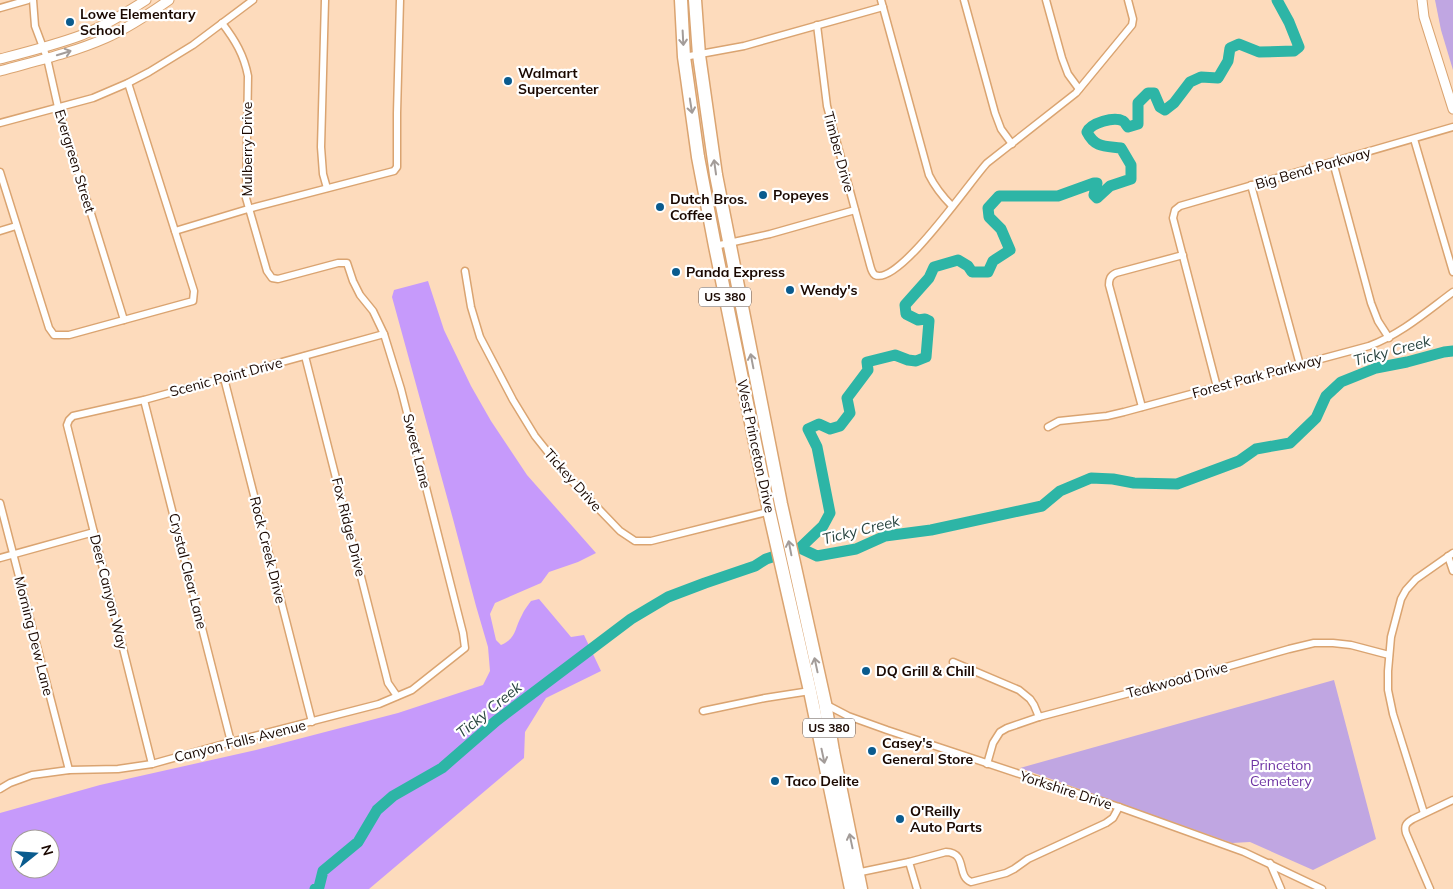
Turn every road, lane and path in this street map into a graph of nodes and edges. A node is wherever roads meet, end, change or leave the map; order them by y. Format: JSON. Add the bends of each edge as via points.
{"nodes":[{"id":1,"x":28,"y":0,"type":"edge"},
{"id":2,"x":33,"y":0,"type":"edge"},
{"id":3,"x":146,"y":0,"type":"edge"},
{"id":4,"x":169,"y":0,"type":"edge"},
{"id":5,"x":252,"y":0,"type":"edge"},
{"id":6,"x":325,"y":0,"type":"edge"},
{"id":7,"x":400,"y":0,"type":"edge"},
{"id":8,"x":682,"y":0,"type":"edge"},
{"id":9,"x":695,"y":0,"type":"edge"},
{"id":10,"x":964,"y":0,"type":"edge"},
{"id":11,"x":1046,"y":0,"type":"edge"},
{"id":12,"x":1128,"y":0,"type":"edge"},
{"id":13,"x":1422,"y":0,"type":"edge"},
{"id":14,"x":882,"y":3,"type":"edge"},
{"id":15,"x":0,"y":8,"type":"edge"},
{"id":16,"x":222,"y":23,"type":"junction"},
{"id":17,"x":817,"y":25,"type":"junction"},
{"id":18,"x":44,"y":47,"type":"junction"},
{"id":19,"x":699,"y":55,"type":"junction"},
{"id":20,"x":684,"y":57,"type":"junction"},
{"id":21,"x":47,"y":58,"type":"junction"},
{"id":22,"x":0,"y":60,"type":"edge"},
{"id":23,"x":0,"y":71,"type":"edge"},
{"id":24,"x":128,"y":83,"type":"junction"},
{"id":25,"x":1079,"y":89,"type":"junction"},
{"id":26,"x":58,"y":108,"type":"junction"},
{"id":27,"x":1453,"y":109,"type":"edge"},
{"id":28,"x":0,"y":123,"type":"edge"},
{"id":29,"x":1453,"y":128,"type":"edge"},
{"id":30,"x":1414,"y":139,"type":"junction"},
{"id":31,"x":1012,"y":144,"type":"junction"},
{"id":32,"x":1333,"y":162,"type":"junction"},
{"id":33,"x":0,"y":172,"type":"edge"},
{"id":34,"x":1251,"y":185,"type":"junction"},
{"id":35,"x":327,"y":188,"type":"junction"},
{"id":36,"x":952,"y":206,"type":"junction"},
{"id":37,"x":248,"y":209,"type":"junction"},
{"id":38,"x":855,"y":210,"type":"junction"},
{"id":39,"x":16,"y":226,"type":"junction"},
{"id":40,"x":0,"y":231,"type":"edge"},
{"id":41,"x":175,"y":231,"type":"junction"},
{"id":42,"x":728,"y":244,"type":"junction"},
{"id":43,"x":715,"y":246,"type":"junction"},
{"id":44,"x":1183,"y":255,"type":"junction"},
{"id":45,"x":348,"y":263,"type":"joint"},
{"id":46,"x":465,"y":271,"type":"dead end"},
{"id":47,"x":1453,"y":272,"type":"edge"},
{"id":48,"x":1453,"y":292,"type":"edge"},
{"id":49,"x":124,"y":320,"type":"junction"},
{"id":50,"x":384,"y":334,"type":"junction"},
{"id":51,"x":1389,"y":338,"type":"junction"},
{"id":52,"x":305,"y":356,"type":"junction"},
{"id":53,"x":1300,"y":365,"type":"junction"},
{"id":54,"x":224,"y":378,"type":"junction"},
{"id":55,"x":1217,"y":387,"type":"junction"},
{"id":56,"x":144,"y":400,"type":"junction"},
{"id":57,"x":1142,"y":407,"type":"junction"},
{"id":58,"x":69,"y":420,"type":"joint"},
{"id":59,"x":1048,"y":427,"type":"dead end"},
{"id":60,"x":0,"y":503,"type":"edge"},
{"id":61,"x":782,"y":508,"type":"junction"},
{"id":62,"x":769,"y":511,"type":"junction"},
{"id":63,"x":94,"y":532,"type":"junction"},
{"id":64,"x":1450,"y":554,"type":"edge"},
{"id":65,"x":13,"y":555,"type":"junction"},
{"id":66,"x":0,"y":558,"type":"edge"},
{"id":67,"x":788,"y":570,"type":"junction"},
{"id":68,"x":1453,"y":571,"type":"edge"},
{"id":69,"x":465,"y":648,"type":"joint"},
{"id":70,"x":1390,"y":655,"type":"junction"},
{"id":71,"x":954,"y":662,"type":"dead end"},
{"id":72,"x":810,"y":691,"type":"junction"},
{"id":73,"x":397,"y":696,"type":"junction"},
{"id":74,"x":825,"y":703,"type":"junction"},
{"id":75,"x":703,"y":711,"type":"dead end"},
{"id":76,"x":1038,"y":717,"type":"junction"},
{"id":77,"x":312,"y":722,"type":"junction"},
{"id":78,"x":232,"y":742,"type":"junction"},
{"id":79,"x":152,"y":764,"type":"junction"},
{"id":80,"x":987,"y":764,"type":"junction"},
{"id":81,"x":68,"y":770,"type":"junction"},
{"id":82,"x":0,"y":789,"type":"edge"},
{"id":83,"x":1453,"y":800,"type":"edge"},
{"id":84,"x":1119,"y":807,"type":"junction"},
{"id":85,"x":1424,"y":813,"type":"junction"},
{"id":86,"x":909,"y":862,"type":"junction"},
{"id":87,"x":1270,"y":864,"type":"junction"},
{"id":88,"x":853,"y":873,"type":"junction"},
{"id":89,"x":851,"y":889,"type":"edge"},
{"id":90,"x":861,"y":889,"type":"edge"},
{"id":91,"x":917,"y":889,"type":"edge"},
{"id":92,"x":1281,"y":889,"type":"edge"},
{"id":93,"x":1322,"y":889,"type":"edge"},
{"id":94,"x":1430,"y":889,"type":"edge"}],
"edges":[{"from":1,"to":15,"type":"street"},
{"from":2,"to":18,"type":"street","name":"Evergreen Street","via":[[36,26]]},
{"from":3,"to":18,"type":"street","via":[[100,27]]},
{"from":21,"to":4,"type":"street","one_way":true,"via":[[106,38]]},
{"from":5,"to":16,"type":"street"},
{"from":6,"to":35,"type":"street","via":[[321,147]]},
{"from":7,"to":35,"type":"street","via":[[397,167],[394,171]]},
{"from":8,"to":20,"type":"highway","name":"West Princeton Drive","number":"US 380","one_way":true},
{"from":9,"to":19,"type":"highway","name":"West Princeton Drive","number":"US 380"},
{"from":10,"to":31,"type":"street","via":[[995,113]]},
{"from":11,"to":25,"type":"street","via":[[1062,58]]},
{"from":12,"to":25,"type":"street","via":[[1132,25]]},
{"from":13,"to":27,"type":"street"},
{"from":14,"to":17,"type":"street"},
{"from":14,"to":36,"type":"street","via":[[929,174],[942,197]]},
{"from":16,"to":24,"type":"street","via":[[193,45]]},
{"from":16,"to":37,"type":"street","name":"Mulberry Drive","via":[[246,62],[248,76]]},
{"from":17,"to":19,"type":"street"},
{"from":17,"to":38,"type":"street","name":"Timber Drive","via":[[827,106]]},
{"from":18,"to":21,"type":"street","name":"Evergreen Street"},
{"from":18,"to":22,"type":"street"},
{"from":19,"to":20,"type":"street"},
{"from":42,"to":19,"type":"highway","name":"West Princeton Drive","number":"US 380","one_way":true},
{"from":20,"to":43,"type":"highway","name":"West Princeton Drive","number":"US 380","one_way":true},
{"from":21,"to":23,"type":"street"},
{"from":21,"to":26,"type":"street","name":"Evergreen Street"},
{"from":24,"to":26,"type":"street"},
{"from":24,"to":41,"type":"street"},
{"from":25,"to":31,"type":"street"},
{"from":26,"to":28,"type":"street"},
{"from":26,"to":49,"type":"street","name":"Evergreen Street"},
{"from":29,"to":30,"type":"street","name":"Big Bend Parkway"},
{"from":30,"to":32,"type":"street","name":"Big Bend Parkway"},
{"from":30,"to":47,"type":"street"},
{"from":31,"to":36,"type":"street","via":[[987,163]]},
{"from":32,"to":34,"type":"street","name":"Big Bend Parkway"},
{"from":32,"to":51,"type":"street","via":[[1371,303]]},
{"from":33,"to":39,"type":"street"},
{"from":34,"to":44,"type":"street","name":"Big Bend Parkway","via":[[1174,210],[1173,218]]},
{"from":34,"to":53,"type":"street"},
{"from":35,"to":37,"type":"street"},
{"from":36,"to":38,"type":"street","name":"Timber Drive","via":[[908,259],[880,276],[873,273]]},
{"from":37,"to":41,"type":"street"},
{"from":37,"to":45,"type":"street","name":"Mulberry Drive","via":[[272,278],[278,280]]},
{"from":38,"to":42,"type":"street"},
{"from":39,"to":40,"type":"street"},
{"from":39,"to":49,"type":"street","via":[[54,335],[69,335]]},
{"from":41,"to":49,"type":"street","via":[[194,292],[193,300]]},
{"from":42,"to":43,"type":"street"},
{"from":61,"to":42,"type":"highway","name":"West Princeton Drive","number":"US 380","one_way":true},
{"from":43,"to":62,"type":"highway","name":"West Princeton Drive","number":"US 380"},
{"from":44,"to":55,"type":"street"},
{"from":44,"to":57,"type":"street","via":[[1110,277],[1109,285]]},
{"from":45,"to":50,"type":"street","name":"Sweet Lane","via":[[360,295],[373,311]]},
{"from":46,"to":62,"type":"street","name":"Tickey Drive","via":[[480,337],[525,420],[558,466],[620,531],[634,541],[651,541]]},
{"from":48,"to":51,"type":"street","name":"Forest Park Parkway"},
{"from":50,"to":52,"type":"street","name":"Scenic Point Drive"},
{"from":50,"to":69,"type":"street","name":"Sweet Lane","via":[[404,398]]},
{"from":51,"to":53,"type":"street","name":"Forest Park Parkway"},
{"from":52,"to":54,"type":"street","name":"Scenic Point Drive"},
{"from":52,"to":73,"type":"street","name":"Fox Ridge Drive","via":[[388,683]]},
{"from":53,"to":55,"type":"street","name":"Forest Park Parkway"},
{"from":54,"to":56,"type":"street","name":"Scenic Point Drive"},
{"from":54,"to":77,"type":"street","name":"Rock Creek Drive"},
{"from":55,"to":57,"type":"street","name":"Forest Park Parkway"},
{"from":56,"to":58,"type":"street","name":"Scenic Point Drive","via":[[73,416]]},
{"from":56,"to":78,"type":"street","name":"Crystal Clear Lane"},
{"from":57,"to":59,"type":"street","name":"Forest Park Parkway","via":[[1107,416],[1059,422]]},
{"from":58,"to":63,"type":"street","name":"Deer Canyon Way","via":[[67,425]]},
{"from":60,"to":65,"type":"street","name":"Morning Dew Lane"},
{"from":61,"to":62,"type":"street","name":"Tickey Drive"},
{"from":67,"to":61,"type":"highway","name":"West Princeton Drive","number":"US 380","one_way":true},
{"from":62,"to":67,"type":"highway","name":"West Princeton Drive","number":"US 380","via":[[774,536]]},
{"from":63,"to":65,"type":"street"},
{"from":63,"to":79,"type":"street","name":"Deer Canyon Way"},
{"from":64,"to":68,"type":"street"},
{"from":64,"to":70,"type":"street","via":[[1416,578],[1403,596],[1391,637]]},
{"from":65,"to":66,"type":"street"},
{"from":65,"to":81,"type":"street","name":"Morning Dew Lane"},
{"from":67,"to":72,"type":"highway","name":"West Princeton Drive","number":"US 380"},
{"from":74,"to":67,"type":"highway","name":"West Princeton Drive","number":"US 380","one_way":true,"via":[[807,619]]},
{"from":69,"to":73,"type":"street","name":"Canyon Falls Avenue","via":[[412,690]]},
{"from":70,"to":76,"type":"street","name":"Teakwood Drive","via":[[1333,642],[1314,643]]},
{"from":70,"to":85,"type":"street","via":[[1388,690]]},
{"from":71,"to":76,"type":"street","via":[[1019,690],[1034,704]]},
{"from":72,"to":74,"type":"street","name":"Yorkshire Drive"},
{"from":72,"to":75,"type":"street"},
{"from":72,"to":88,"type":"highway","name":"West Princeton Drive","number":"US 380","one_way":true},
{"from":73,"to":77,"type":"street","name":"Canyon Falls Avenue"},
{"from":74,"to":80,"type":"street","name":"Yorkshire Drive","via":[[855,719]]},
{"from":88,"to":74,"type":"highway","name":"West Princeton Drive","number":"US 380","one_way":true},
{"from":76,"to":80,"type":"street","name":"Teakwood Drive","via":[[1000,732]]},
{"from":77,"to":78,"type":"street","name":"Canyon Falls Avenue"},
{"from":78,"to":79,"type":"street","name":"Canyon Falls Avenue"},
{"from":79,"to":81,"type":"street","name":"Canyon Falls Avenue","via":[[118,769]]},
{"from":80,"to":84,"type":"street","name":"Yorkshire Drive"},
{"from":81,"to":82,"type":"street","name":"Canyon Falls Avenue","via":[[32,775]]},
{"from":83,"to":85,"type":"street"},
{"from":84,"to":86,"type":"street","via":[[1110,820],[1006,873],[967,881],[958,856],[950,852]]},
{"from":84,"to":87,"type":"street","name":"Yorkshire Drive"},
{"from":85,"to":94,"type":"street","via":[[1407,822],[1405,827]]},
{"from":86,"to":88,"type":"street"},
{"from":86,"to":91,"type":"street"},
{"from":87,"to":92,"type":"street"},
{"from":87,"to":93,"type":"street","name":"Yorkshire Drive"},
{"from":88,"to":89,"type":"highway","name":"West Princeton Drive","number":"US 380"},
{"from":88,"to":90,"type":"highway","name":"West Princeton Drive","number":"US 380"}]}
